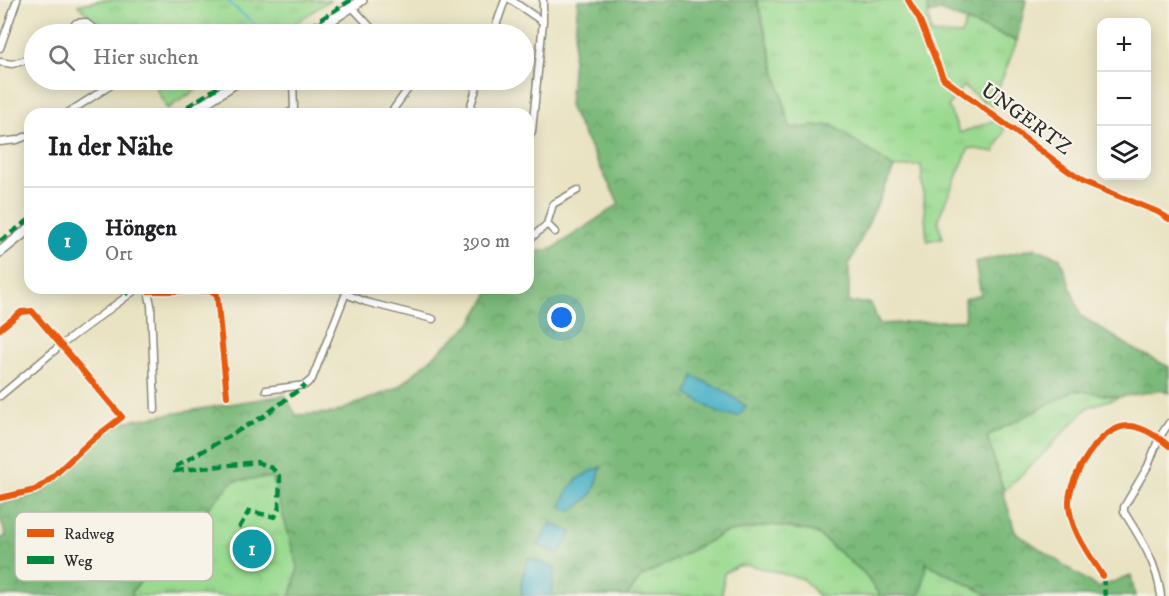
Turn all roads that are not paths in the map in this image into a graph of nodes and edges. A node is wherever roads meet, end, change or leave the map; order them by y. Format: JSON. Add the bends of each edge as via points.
{"nodes":[{"id":1,"x":17,"y":0,"type":"edge"},
{"id":2,"x":362,"y":0,"type":"edge"},
{"id":3,"x":505,"y":0,"type":"edge"},
{"id":4,"x":511,"y":0,"type":"edge"},
{"id":5,"x":543,"y":0,"type":"edge"},
{"id":6,"x":908,"y":0,"type":"edge"},
{"id":7,"x":351,"y":7,"type":"junction"},
{"id":8,"x":543,"y":22,"type":"junction"},
{"id":9,"x":325,"y":24,"type":"edge"},
{"id":10,"x":367,"y":24,"type":"edge"},
{"id":11,"x":497,"y":24,"type":"edge"},
{"id":12,"x":0,"y":48,"type":"edge"},
{"id":13,"x":24,"y":61,"type":"edge"},
{"id":14,"x":0,"y":62,"type":"edge"},
{"id":15,"x":103,"y":90,"type":"edge"},
{"id":16,"x":225,"y":90,"type":"edge"},
{"id":17,"x":293,"y":90,"type":"edge"},
{"id":18,"x":407,"y":90,"type":"edge"},
{"id":19,"x":476,"y":90,"type":"edge"},
{"id":20,"x":75,"y":108,"type":"edge"},
{"id":21,"x":197,"y":108,"type":"edge"},
{"id":22,"x":294,"y":108,"type":"edge"},
{"id":23,"x":394,"y":108,"type":"edge"},
{"id":24,"x":470,"y":108,"type":"edge"},
{"id":25,"x":534,"y":111,"type":"edge"},
{"id":26,"x":24,"y":137,"type":"edge"},
{"id":27,"x":0,"y":142,"type":"edge"},
{"id":28,"x":578,"y":190,"type":"dead end"},
{"id":29,"x":1169,"y":219,"type":"edge"},
{"id":30,"x":547,"y":224,"type":"junction"},
{"id":31,"x":555,"y":232,"type":"dead end"},
{"id":32,"x":24,"y":233,"type":"edge"},
{"id":33,"x":534,"y":236,"type":"edge"},
{"id":34,"x":0,"y":252,"type":"edge"},
{"id":35,"x":147,"y":294,"type":"edge"},
{"id":36,"x":216,"y":294,"type":"edge"},
{"id":37,"x":346,"y":294,"type":"edge"},
{"id":38,"x":352,"y":294,"type":"edge"},
{"id":39,"x":129,"y":295,"type":"edge"},
{"id":40,"x":433,"y":318,"type":"dead end"},
{"id":41,"x":0,"y":329,"type":"edge"},
{"id":42,"x":61,"y":345,"type":"junction"},
{"id":43,"x":266,"y":390,"type":"dead end"},
{"id":44,"x":0,"y":396,"type":"edge"},
{"id":45,"x":227,"y":396,"type":"dead end"},
{"id":46,"x":155,"y":410,"type":"dead end"},
{"id":47,"x":1169,"y":423,"type":"edge"},
{"id":48,"x":1160,"y":438,"type":"junction"},
{"id":49,"x":1169,"y":446,"type":"edge"},
{"id":50,"x":0,"y":498,"type":"edge"},
{"id":51,"x":1103,"y":576,"type":"dead end"},
{"id":52,"x":1161,"y":596,"type":"edge"}],
"edges":[{"from":1,"to":12,"type":"street"},
{"from":2,"to":7,"type":"main road"},
{"from":3,"to":11,"type":"street"},
{"from":4,"to":8,"type":"street"},
{"from":5,"to":8,"type":"street"},
{"from":6,"to":29,"type":"street","name":"UNGERTZ","via":[[943,78],[1082,181]]},
{"from":7,"to":9,"type":"main road"},
{"from":7,"to":10,"type":"street"},
{"from":8,"to":25,"type":"street"},
{"from":13,"to":14,"type":"street"},
{"from":15,"to":20,"type":"street"},
{"from":16,"to":21,"type":"main road"},
{"from":17,"to":22,"type":"street"},
{"from":18,"to":23,"type":"street"},
{"from":19,"to":24,"type":"street"},
{"from":26,"to":27,"type":"street"},
{"from":28,"to":30,"type":"street","via":[[553,204]]},
{"from":30,"to":31,"type":"street"},
{"from":30,"to":33,"type":"street"},
{"from":32,"to":34,"type":"main road"},
{"from":35,"to":46,"type":"street"},
{"from":36,"to":45,"type":"street"},
{"from":37,"to":43,"type":"street","via":[[312,379],[305,385]]},
{"from":38,"to":40,"type":"street","via":[[366,302]]},
{"from":39,"to":42,"type":"street"},
{"from":41,"to":42,"type":"street","via":[[21,312],[32,311]]},
{"from":42,"to":44,"type":"street"},
{"from":42,"to":50,"type":"street","via":[[122,417],[35,490]]},
{"from":47,"to":48,"type":"street"},
{"from":48,"to":49,"type":"street"},
{"from":48,"to":51,"type":"street","via":[[1122,426],[1104,436],[1082,462],[1069,502],[1080,537]]},
{"from":48,"to":52,"type":"street","via":[[1124,512],[1152,559]]}]}
